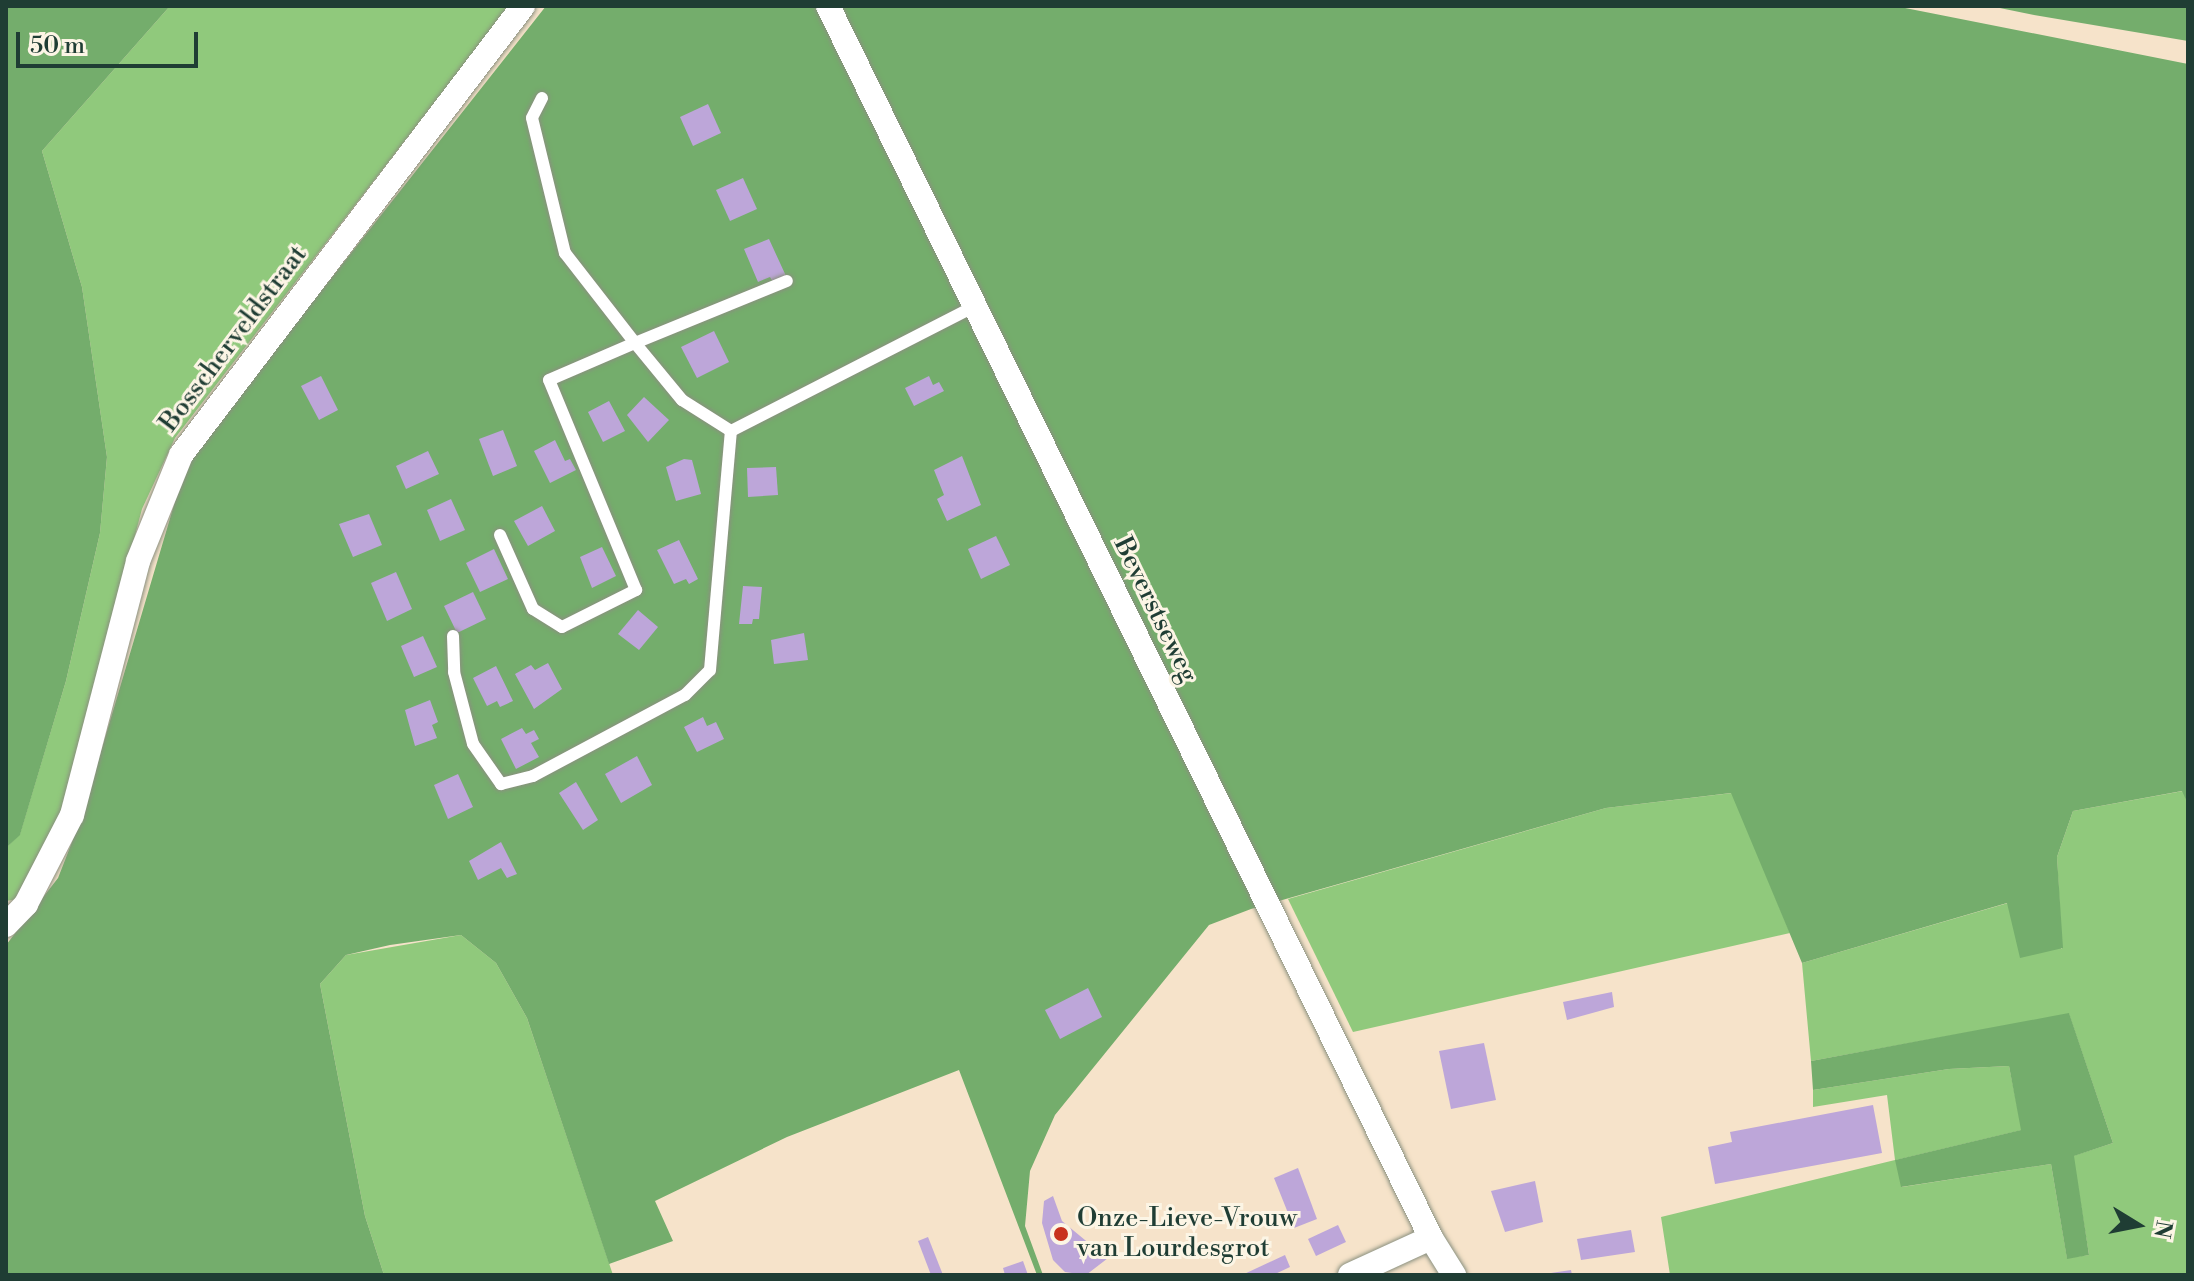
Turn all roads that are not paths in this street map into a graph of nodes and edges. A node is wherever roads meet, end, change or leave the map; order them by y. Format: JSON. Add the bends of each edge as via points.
{"nodes":[{"id":1,"x":523,"y":6,"type":"edge"},
{"id":2,"x":828,"y":6,"type":"edge"},
{"id":3,"x":542,"y":98,"type":"dead end"},
{"id":4,"x":787,"y":281,"type":"dead end"},
{"id":5,"x":975,"y":306,"type":"junction"},
{"id":6,"x":635,"y":343,"type":"junction"},
{"id":7,"x":731,"y":431,"type":"junction"},
{"id":8,"x":500,"y":535,"type":"dead end"},
{"id":9,"x":453,"y":636,"type":"dead end"},
{"id":10,"x":6,"y":925,"type":"edge"},
{"id":11,"x":1431,"y":1238,"type":"junction"},
{"id":12,"x":1350,"y":1275,"type":"edge"},
{"id":13,"x":1454,"y":1275,"type":"edge"}],
"edges":[{"from":1,"to":10,"type":"street","name":"Bosscherveldstraat","via":[[181,455],[138,561],[72,815],[26,904]]},
{"from":2,"to":5,"type":"street","name":"Beverstseweg"},
{"from":3,"to":6,"type":"lane","via":[[532,118],[565,253]]},
{"from":4,"to":6,"type":"lane"},
{"from":5,"to":7,"type":"lane"},
{"from":5,"to":11,"type":"street","name":"Beverstseweg"},
{"from":6,"to":7,"type":"lane","via":[[682,400]]},
{"from":6,"to":8,"type":"lane","via":[[549,380],[636,590],[562,627],[533,609]]},
{"from":7,"to":9,"type":"lane","via":[[710,670],[685,695],[533,776],[501,784],[473,744],[454,672]]},
{"from":11,"to":12,"type":"street"},
{"from":11,"to":13,"type":"street","name":"Beverstseweg"}]}
